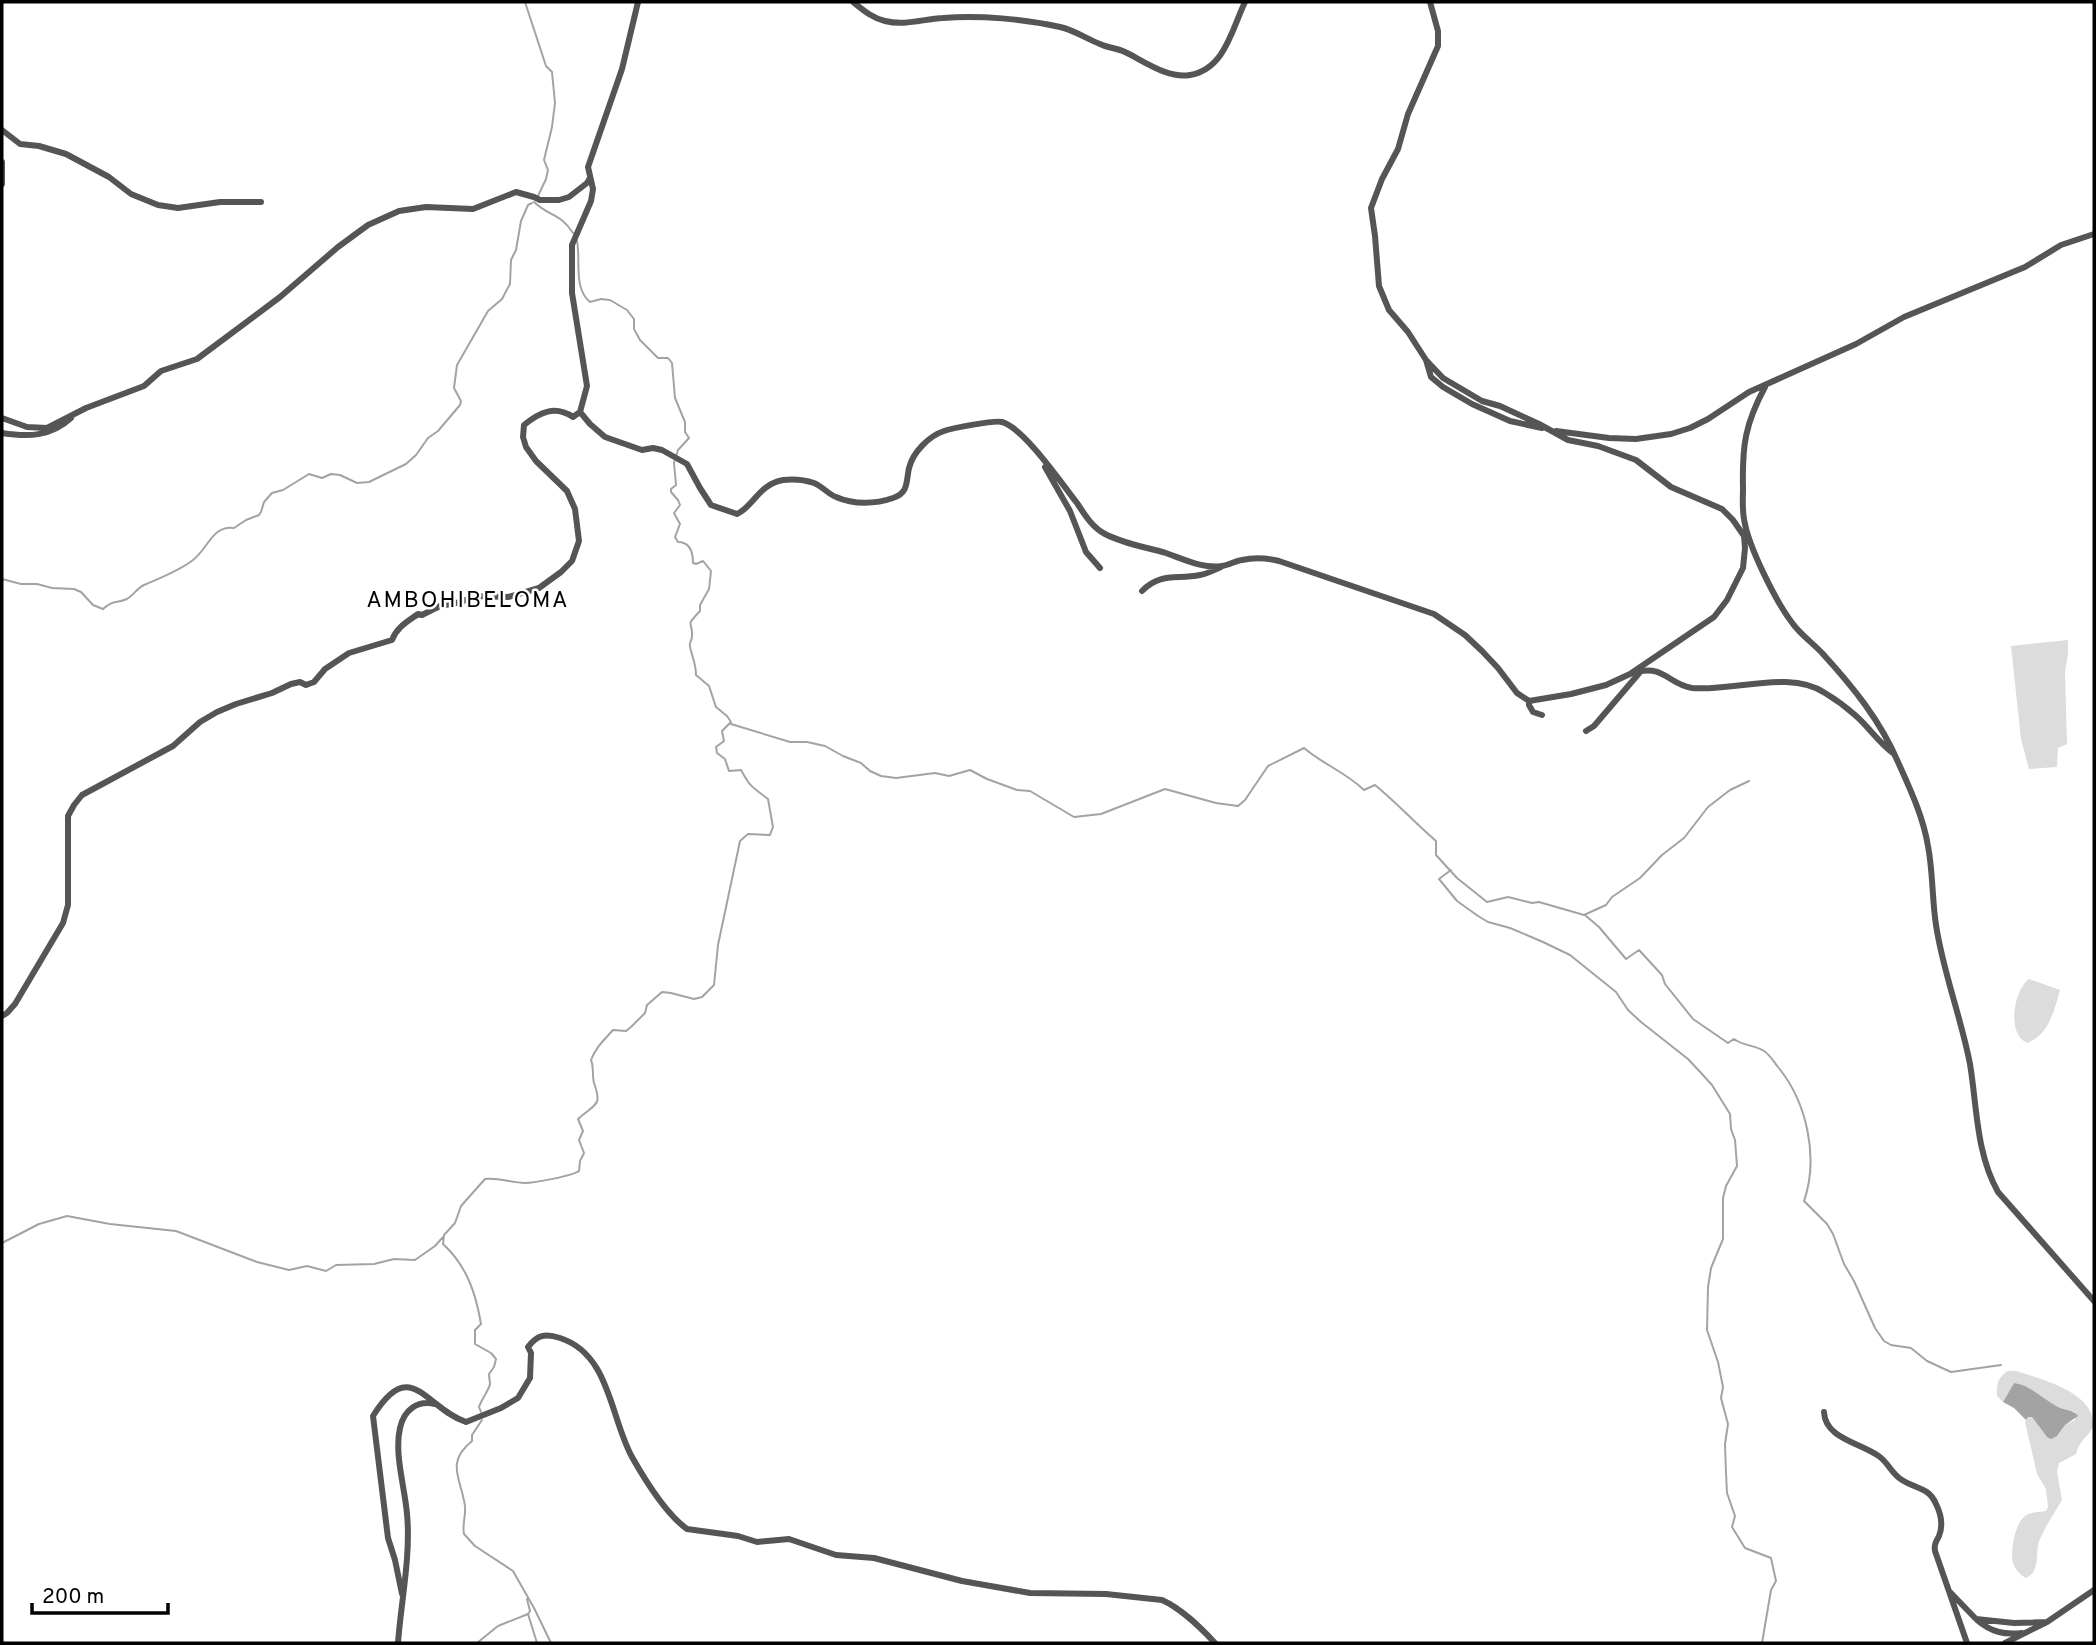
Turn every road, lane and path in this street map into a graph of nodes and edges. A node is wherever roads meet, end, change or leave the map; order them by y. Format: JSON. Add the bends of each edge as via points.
{"nodes":[{"id":1,"x":638,"y":2,"type":"edge"},
{"id":2,"x":853,"y":2,"type":"edge"},
{"id":3,"x":1245,"y":2,"type":"edge"},
{"id":4,"x":1430,"y":2,"type":"edge"},
{"id":5,"x":2,"y":130,"type":"edge"},
{"id":6,"x":2,"y":162,"type":"edge"},
{"id":7,"x":590,"y":178,"type":"junction"},
{"id":8,"x":2,"y":184,"type":"edge"},
{"id":9,"x":261,"y":202,"type":"dead end"},
{"id":10,"x":2094,"y":234,"type":"edge"},
{"id":11,"x":1765,"y":387,"type":"junction"},
{"id":12,"x":1744,"y":396,"type":"junction"},
{"id":13,"x":1754,"y":407,"type":"junction"},
{"id":14,"x":78,"y":412,"type":"junction"},
{"id":15,"x":580,"y":412,"type":"junction"},
{"id":16,"x":2,"y":418,"type":"edge"},
{"id":17,"x":1549,"y":430,"type":"junction"},
{"id":18,"x":2,"y":433,"type":"edge"},
{"id":19,"x":1043,"y":462,"type":"junction"},
{"id":20,"x":1745,"y":532,"type":"junction"},
{"id":21,"x":1221,"y":567,"type":"junction"},
{"id":22,"x":1100,"y":568,"type":"dead end"},
{"id":23,"x":1142,"y":592,"type":"dead end"},
{"id":24,"x":1641,"y":671,"type":"junction"},
{"id":25,"x":1630,"y":674,"type":"junction"},
{"id":26,"x":1529,"y":701,"type":"junction"},
{"id":27,"x":1542,"y":715,"type":"dead end"},
{"id":28,"x":1586,"y":731,"type":"dead end"},
{"id":29,"x":1895,"y":754,"type":"junction"},
{"id":30,"x":2,"y":1016,"type":"edge"},
{"id":31,"x":2094,"y":1301,"type":"edge"},
{"id":32,"x":437,"y":1404,"type":"junction"},
{"id":33,"x":1824,"y":1412,"type":"dead end"},
{"id":34,"x":1946,"y":1586,"type":"junction"},
{"id":35,"x":2094,"y":1590,"type":"edge"},
{"id":36,"x":402,"y":1594,"type":"junction"},
{"id":37,"x":1976,"y":1619,"type":"junction"},
{"id":38,"x":2047,"y":1622,"type":"junction"},
{"id":39,"x":2028,"y":1632,"type":"junction"},
{"id":40,"x":398,"y":1643,"type":"edge"},
{"id":41,"x":1215,"y":1643,"type":"edge"},
{"id":42,"x":1966,"y":1643,"type":"edge"},
{"id":43,"x":2005,"y":1643,"type":"edge"}],
"edges":[{"from":1,"to":7,"type":"street","via":[[622,69],[588,167]]},
{"from":2,"to":3,"type":"street","via":[[881,21],[897,24],[972,18],[1063,27],[1163,71],[1188,76],[1215,63],[1223,53]]},
{"from":4,"to":17,"type":"street","via":[[1438,46],[1371,208],[1382,299],[1426,360],[1431,377],[1443,387],[1510,421]]},
{"from":5,"to":9,"type":"street","via":[[20,144],[66,153],[131,194],[158,205],[178,208]]},
{"from":6,"to":8,"type":"street"},
{"from":7,"to":14,"type":"street","via":[[569,197],[550,201],[516,192],[473,209],[411,209],[368,225],[197,359],[161,371],[144,386]]},
{"from":7,"to":15,"type":"street","via":[[592,201],[575,237],[572,293],[587,386]]},
{"from":10,"to":11,"type":"street","via":[[1904,317]]},
{"from":11,"to":12,"type":"street"},
{"from":11,"to":13,"type":"street"},
{"from":12,"to":13,"type":"street"},
{"from":12,"to":17,"type":"street","via":[[1708,419],[1671,434],[1609,439]]},
{"from":13,"to":20,"type":"street","via":[[1742,458]]},
{"from":14,"to":16,"type":"street","via":[[47,428]]},
{"from":14,"to":18,"type":"street","via":[[61,427],[45,433],[27,437]]},
{"from":15,"to":19,"type":"street","via":[[605,437],[642,450],[662,450],[687,464],[711,505],[737,514],[767,486],[780,481],[814,483],[852,502],[894,498],[907,487],[910,465],[929,439],[960,427],[1001,422],[1030,444]]},
{"from":15,"to":30,"type":"street","via":[[573,417],[552,410],[537,414],[524,425],[523,437],[536,461],[567,491],[575,509],[579,541],[572,561],[539,588],[508,597],[475,596],[418,614],[399,627],[392,640],[349,653],[314,682],[291,684],[217,712],[173,746],[82,796],[68,816],[68,905],[63,923],[15,1004]]},
{"from":17,"to":20,"type":"street","via":[[1636,460],[1671,487],[1722,509]]},
{"from":19,"to":21,"type":"street","via":[[1093,526],[1104,533],[1191,562]]},
{"from":19,"to":22,"type":"street","via":[[1086,552]]},
{"from":20,"to":25,"type":"street","via":[[1743,568],[1714,617]]},
{"from":20,"to":29,"type":"street","via":[[1794,626],[1862,698]]},
{"from":21,"to":23,"type":"street","via":[[1203,575],[1160,578]]},
{"from":21,"to":26,"type":"street","via":[[1265,558],[1434,614],[1465,635]]},
{"from":24,"to":25,"type":"street"},
{"from":24,"to":28,"type":"street"},
{"from":24,"to":29,"type":"street","via":[[1655,670],[1691,688],[1786,681],[1811,685],[1856,715]]},
{"from":25,"to":26,"type":"street","via":[[1606,685]]},
{"from":26,"to":27,"type":"street","via":[[1533,712]]},
{"from":29,"to":31,"type":"street","via":[[1921,816],[1936,925],[1991,1179]]},
{"from":32,"to":36,"type":"street","via":[[415,1405],[405,1413],[400,1428],[407,1516]]},
{"from":32,"to":36,"type":"street","via":[[421,1391],[397,1388],[373,1416],[388,1538]]},
{"from":32,"to":41,"type":"street","via":[[466,1422],[515,1400],[530,1378],[528,1347],[542,1334],[550,1334],[576,1345],[598,1372],[632,1457],[662,1503],[687,1529],[757,1542],[789,1539],[836,1555],[874,1558],[1030,1593],[1161,1600],[1196,1623]]},
{"from":33,"to":34,"type":"street","via":[[1825,1421],[1844,1440],[1872,1451],[1904,1482],[1930,1493],[1941,1523],[1934,1546]]},
{"from":34,"to":37,"type":"street"},
{"from":34,"to":42,"type":"street"},
{"from":35,"to":38,"type":"street"},
{"from":36,"to":40,"type":"street"},
{"from":37,"to":38,"type":"street"},
{"from":37,"to":39,"type":"street","via":[[2003,1634]]},
{"from":38,"to":39,"type":"street"},
{"from":39,"to":43,"type":"street"}]}
